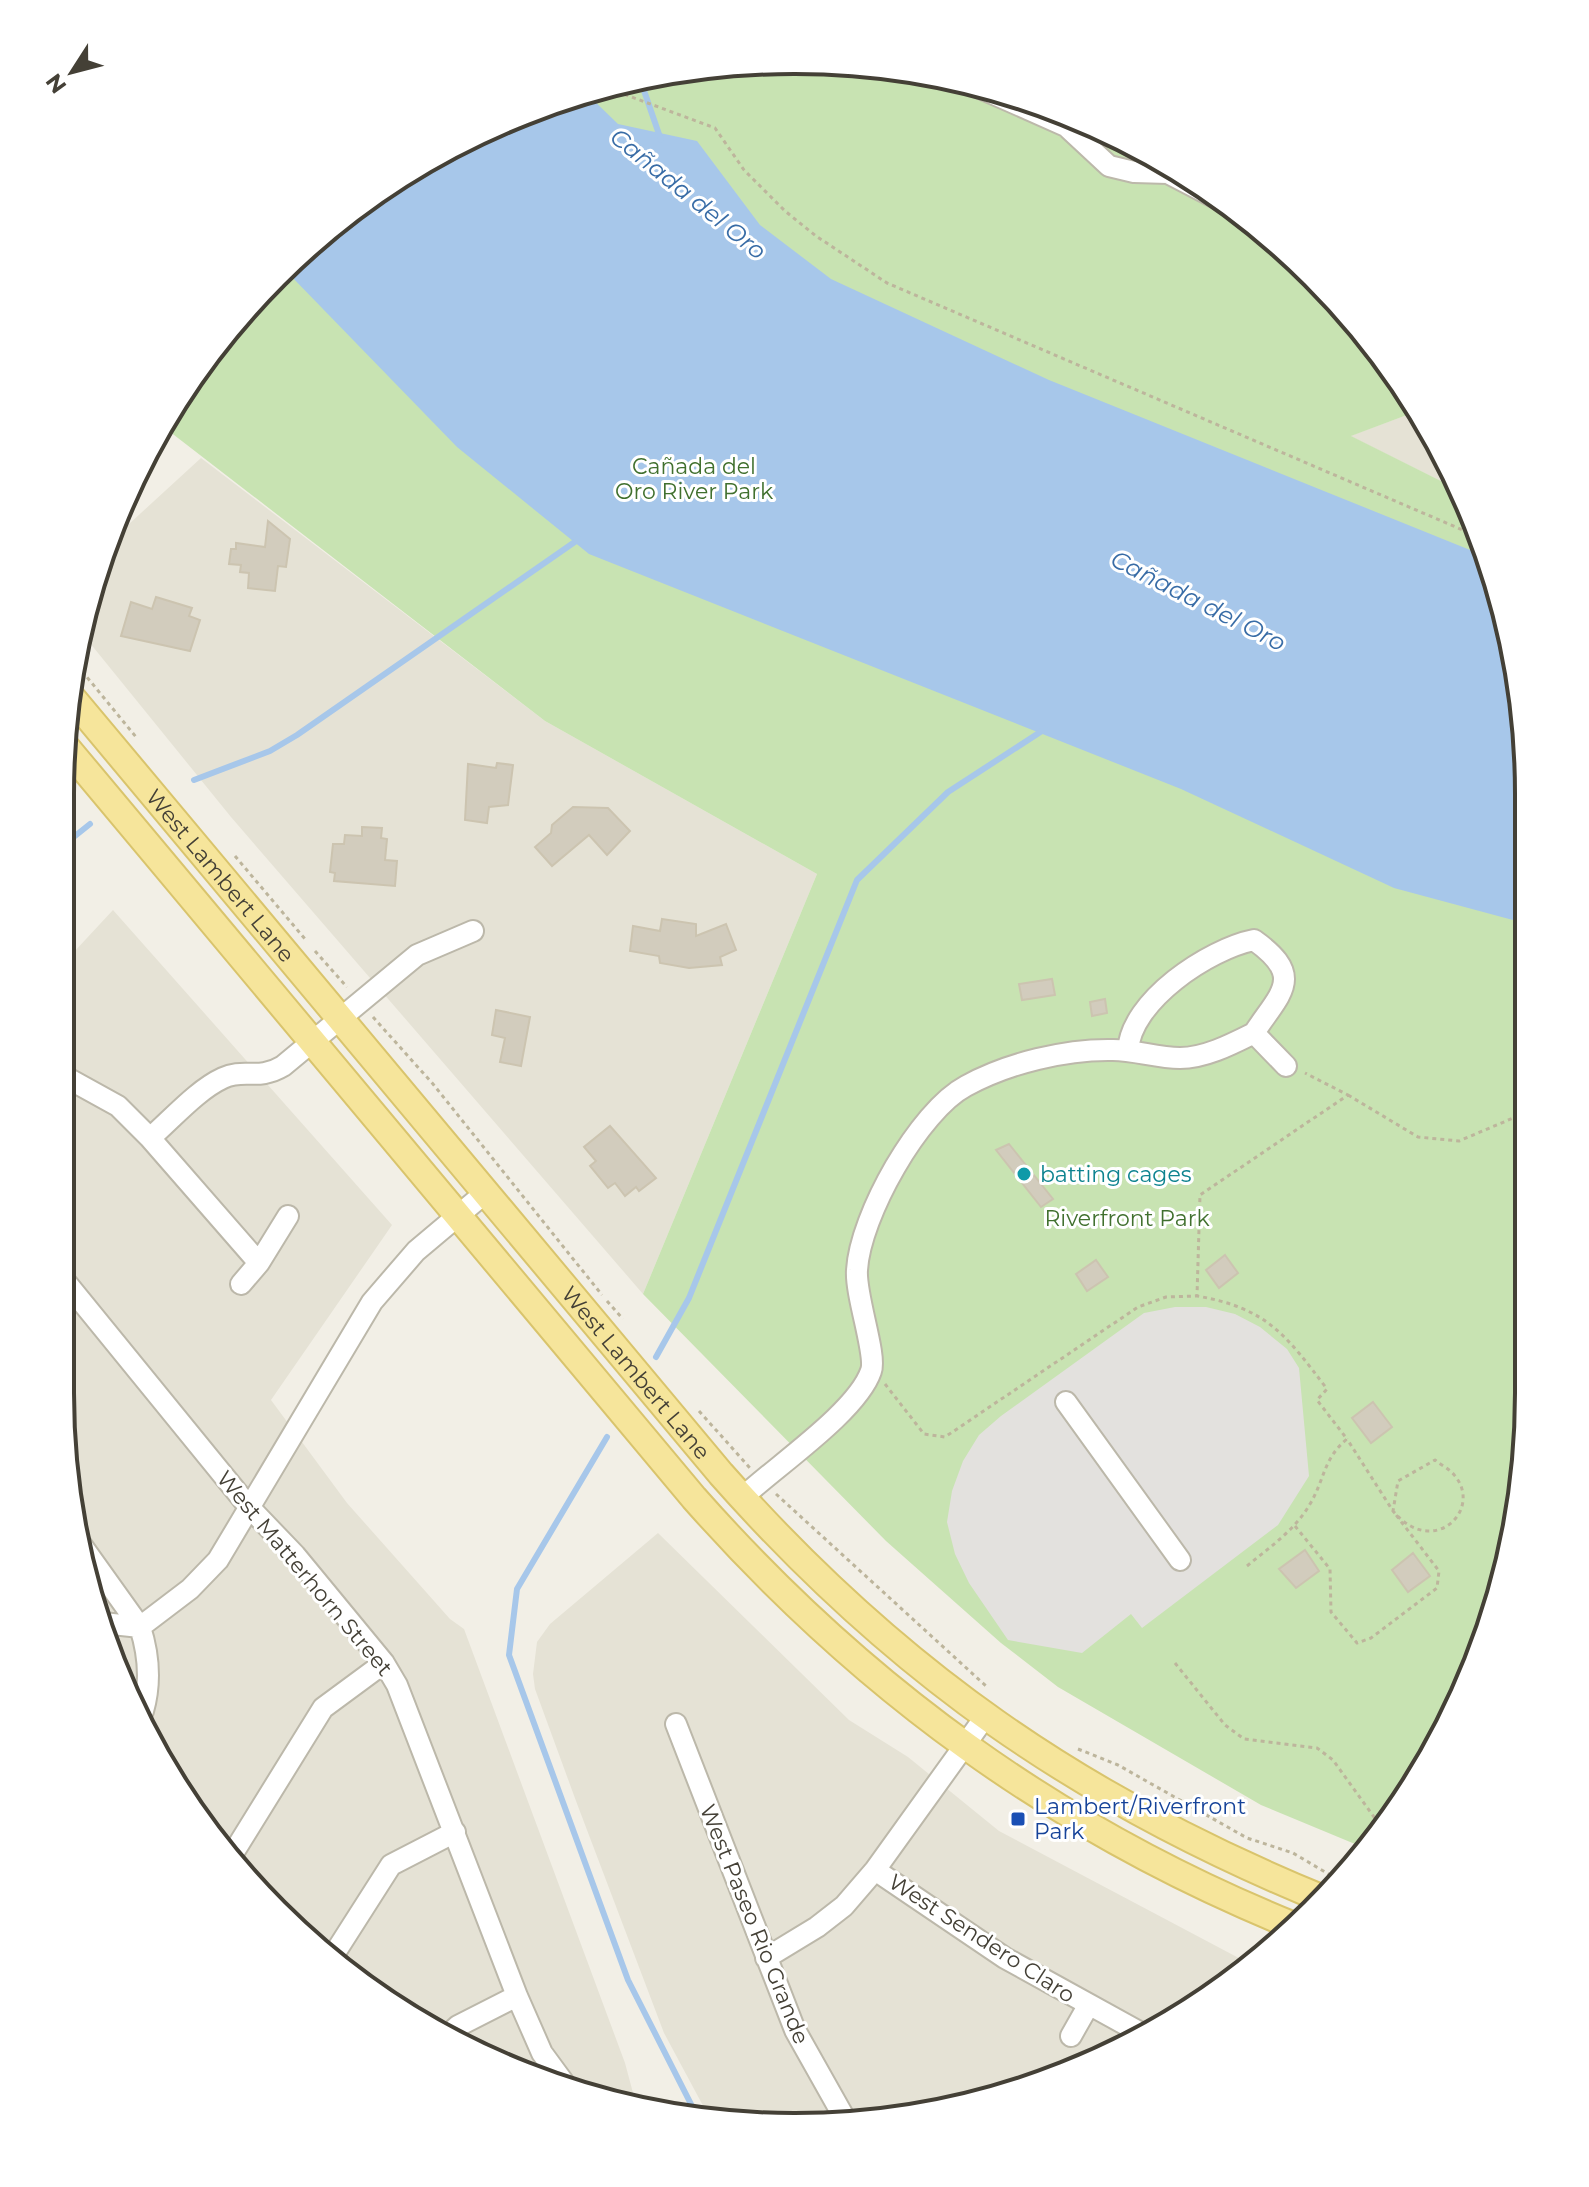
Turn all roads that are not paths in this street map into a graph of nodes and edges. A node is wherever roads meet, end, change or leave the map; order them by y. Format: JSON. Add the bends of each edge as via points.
{"nodes":[{"id":1,"x":1069,"y":128,"type":"edge"},
{"id":2,"x":1158,"y":173,"type":"edge"},
{"id":3,"x":79,"y":707,"type":"edge"},
{"id":4,"x":76,"y":758,"type":"edge"},
{"id":5,"x":473,"y":931,"type":"dead end"},
{"id":6,"x":340,"y":1017,"type":"junction"},
{"id":7,"x":1254,"y":1033,"type":"junction"},
{"id":8,"x":312,"y":1041,"type":"junction"},
{"id":9,"x":1128,"y":1051,"type":"junction"},
{"id":10,"x":1286,"y":1066,"type":"road end"},
{"id":11,"x":74,"y":1082,"type":"edge"},
{"id":12,"x":150,"y":1138,"type":"junction"},
{"id":13,"x":485,"y":1193,"type":"junction"},
{"id":14,"x":288,"y":1216,"type":"dead end"},
{"id":15,"x":457,"y":1216,"type":"junction"},
{"id":16,"x":259,"y":1263,"type":"junction"},
{"id":17,"x":241,"y":1284,"type":"dead end"},
{"id":18,"x":74,"y":1292,"type":"edge"},
{"id":19,"x":1066,"y":1402,"type":"dead end"},
{"id":20,"x":742,"y":1498,"type":"junction"},
{"id":21,"x":249,"y":1507,"type":"junction"},
{"id":22,"x":1180,"y":1560,"type":"dead end"},
{"id":23,"x":96,"y":1565,"type":"edge"},
{"id":24,"x":112,"y":1624,"type":"edge"},
{"id":25,"x":140,"y":1627,"type":"junction"},
{"id":26,"x":384,"y":1663,"type":"junction"},
{"id":27,"x":144,"y":1702,"type":"edge"},
{"id":28,"x":985,"y":1717,"type":"junction"},
{"id":29,"x":676,"y":1724,"type":"dead end"},
{"id":30,"x":963,"y":1746,"type":"junction"},
{"id":31,"x":455,"y":1832,"type":"junction"},
{"id":32,"x":237,"y":1848,"type":"edge"},
{"id":33,"x":875,"y":1870,"type":"junction"},
{"id":34,"x":1311,"y":1894,"type":"edge"},
{"id":35,"x":1283,"y":1921,"type":"edge"},
{"id":36,"x":337,"y":1949,"type":"edge"},
{"id":37,"x":766,"y":1958,"type":"junction"},
{"id":38,"x":517,"y":1996,"type":"junction"},
{"id":39,"x":1088,"y":2006,"type":"junction"},
{"id":40,"x":456,"y":2028,"type":"edge"},
{"id":41,"x":1132,"y":2029,"type":"edge"},
{"id":42,"x":1071,"y":2036,"type":"dead end"},
{"id":43,"x":556,"y":2072,"type":"edge"},
{"id":44,"x":841,"y":2111,"type":"edge"}],
"edges":[{"from":1,"to":2,"type":"street","via":[[1109,166]]},
{"from":3,"to":6,"type":"main road","name":"West Lambert Lane"},
{"from":4,"to":8,"type":"main road","name":"West Lambert Lane"},
{"from":5,"to":6,"type":"street","via":[[417,955]]},
{"from":6,"to":8,"type":"street"},
{"from":6,"to":13,"type":"main road","name":"West Lambert Lane"},
{"from":7,"to":9,"type":"street","via":[[1226,1048],[1181,1058]]},
{"from":7,"to":9,"type":"street","via":[[1284,991],[1284,977],[1268,950],[1254,940],[1211,956],[1146,1007]]},
{"from":7,"to":10,"type":"street"},
{"from":8,"to":12,"type":"street","via":[[263,1076],[235,1074],[215,1082]]},
{"from":8,"to":15,"type":"main road","name":"West Lambert Lane"},
{"from":9,"to":20,"type":"street","via":[[1089,1051],[1014,1066],[965,1086],[924,1125],[876,1209],[856,1270],[872,1369],[860,1395]]},
{"from":11,"to":12,"type":"street","via":[[118,1106]]},
{"from":12,"to":16,"type":"street"},
{"from":13,"to":15,"type":"street"},
{"from":13,"to":20,"type":"main road","name":"West Lambert Lane"},
{"from":14,"to":16,"type":"street"},
{"from":15,"to":21,"type":"street","via":[[393,1275],[372,1302]]},
{"from":15,"to":30,"type":"main road","name":"West Lambert Lane","via":[[755,1565],[875,1677]]},
{"from":16,"to":17,"type":"street"},
{"from":18,"to":21,"type":"street","name":"West Matterhorn Street"},
{"from":19,"to":22,"type":"street"},
{"from":20,"to":28,"type":"main road","name":"West Lambert Lane","via":[[861,1616]]},
{"from":21,"to":25,"type":"street","via":[[206,1573]]},
{"from":21,"to":26,"type":"street","name":"West Matterhorn Street"},
{"from":23,"to":25,"type":"street"},
{"from":24,"to":25,"type":"street"},
{"from":25,"to":27,"type":"street","via":[[148,1660]]},
{"from":26,"to":31,"type":"street","name":"West Matterhorn Street"},
{"from":26,"to":32,"type":"street","via":[[323,1708]]},
{"from":28,"to":30,"type":"street"},
{"from":28,"to":34,"type":"main road","name":"West Lambert Lane","via":[[1127,1808]]},
{"from":29,"to":37,"type":"street","name":"West Paseo Rio Grande"},
{"from":30,"to":33,"type":"street"},
{"from":30,"to":35,"type":"main road","name":"West Lambert Lane","via":[[1106,1838]]},
{"from":31,"to":36,"type":"street","via":[[391,1865]]},
{"from":31,"to":38,"type":"street","name":"West Matterhorn Street"},
{"from":33,"to":37,"type":"street","via":[[831,1918]]},
{"from":33,"to":39,"type":"street","name":"West Sendero Claro","via":[[1005,1958]]},
{"from":37,"to":44,"type":"street","name":"West Paseo Rio Grande","via":[[795,2030]]},
{"from":38,"to":40,"type":"street"},
{"from":38,"to":43,"type":"street","name":"West Matterhorn Street"},
{"from":39,"to":41,"type":"street","name":"West Sendero Claro"},
{"from":39,"to":42,"type":"street","name":"West Sendero Claro"}]}
